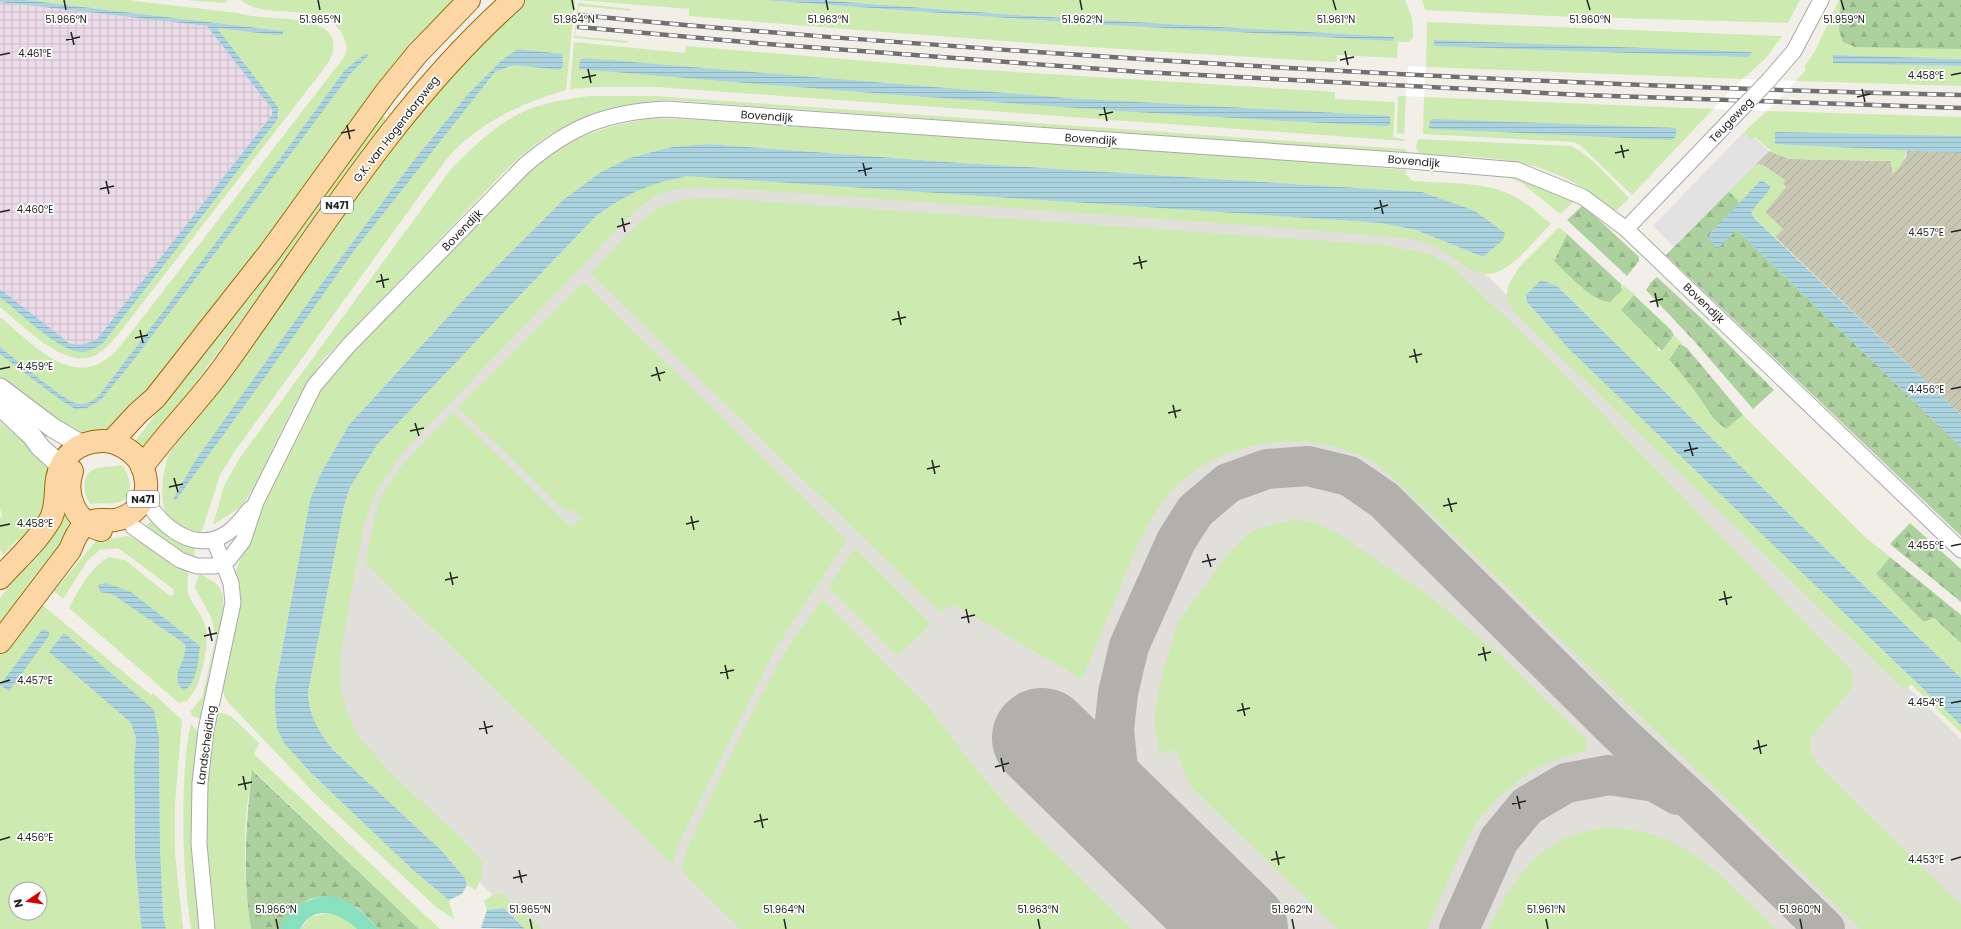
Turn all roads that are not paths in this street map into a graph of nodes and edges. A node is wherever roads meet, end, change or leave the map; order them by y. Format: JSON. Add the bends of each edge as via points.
{"nodes":[{"id":1,"x":469,"y":0,"type":"edge"},
{"id":2,"x":514,"y":0,"type":"edge"},
{"id":3,"x":1821,"y":0,"type":"edge"},
{"id":4,"x":1626,"y":229,"type":"junction"},
{"id":5,"x":0,"y":388,"type":"edge"},
{"id":6,"x":0,"y":406,"type":"edge"},
{"id":7,"x":117,"y":443,"type":"junction"},
{"id":8,"x":71,"y":459,"type":"junction"},
{"id":9,"x":150,"y":468,"type":"junction"},
{"id":10,"x":63,"y":494,"type":"junction"},
{"id":11,"x":256,"y":502,"type":"junction"},
{"id":12,"x":147,"y":504,"type":"junction"},
{"id":13,"x":93,"y":526,"type":"junction"},
{"id":14,"x":133,"y":527,"type":"junction"},
{"id":15,"x":214,"y":540,"type":"junction"},
{"id":16,"x":1961,"y":550,"type":"edge"},
{"id":17,"x":224,"y":563,"type":"junction"},
{"id":18,"x":0,"y":578,"type":"edge"},
{"id":19,"x":0,"y":642,"type":"edge"},
{"id":20,"x":207,"y":929,"type":"edge"}],
"edges":[{"from":1,"to":7,"type":"main road","number":"N471","via":[[417,54],[386,92],[270,252],[155,398],[145,419]]},
{"from":2,"to":9,"type":"main road","name":"G.K. van Hogendorpweg","number":"N471","via":[[441,72],[377,150],[221,370],[178,424],[160,459]]},
{"from":3,"to":4,"type":"street","name":"Teugeweg","bridge":true,"via":[[1794,51]]},
{"from":4,"to":11,"type":"street","name":"Bovendijk","via":[[1583,197],[1518,170],[666,109],[610,116],[578,128],[546,146],[349,345],[314,386]]},
{"from":4,"to":16,"type":"street","name":"Bovendijk"},
{"from":5,"to":8,"type":"street","via":[[54,428]]},
{"from":6,"to":8,"type":"street","via":[[32,436],[44,440]]},
{"from":7,"to":8,"type":"main road","number":"N471","via":[[112,451]]},
{"from":7,"to":9,"type":"main road"},
{"from":8,"to":10,"type":"main road","via":[[69,485]]},
{"from":9,"to":12,"type":"main road","number":"N471","via":[[157,489]]},
{"from":10,"to":13,"type":"main road","via":[[77,513]]},
{"from":10,"to":18,"type":"main road","via":[[62,511],[51,518]]},
{"from":11,"to":15,"type":"street","name":"Bovendijk","via":[[235,527]]},
{"from":11,"to":17,"type":"street","name":"Bovendijk","via":[[243,541]]},
{"from":12,"to":13,"type":"main road","number":"N471","via":[[116,520],[96,520]]},
{"from":12,"to":14,"type":"main road","number":"N471","via":[[144,518]]},
{"from":12,"to":15,"type":"street","via":[[170,529],[188,539],[203,542]]},
{"from":13,"to":14,"type":"main road","via":[[122,530]]},
{"from":13,"to":19,"type":"main road","via":[[83,542],[70,550]]},
{"from":14,"to":17,"type":"street","via":[[180,560],[197,566]]},
{"from":15,"to":17,"type":"street","name":"Landscheiding"},
{"from":17,"to":20,"type":"street","name":"Landscheiding","via":[[231,583],[233,603],[206,730],[199,796],[201,879]]}]}
